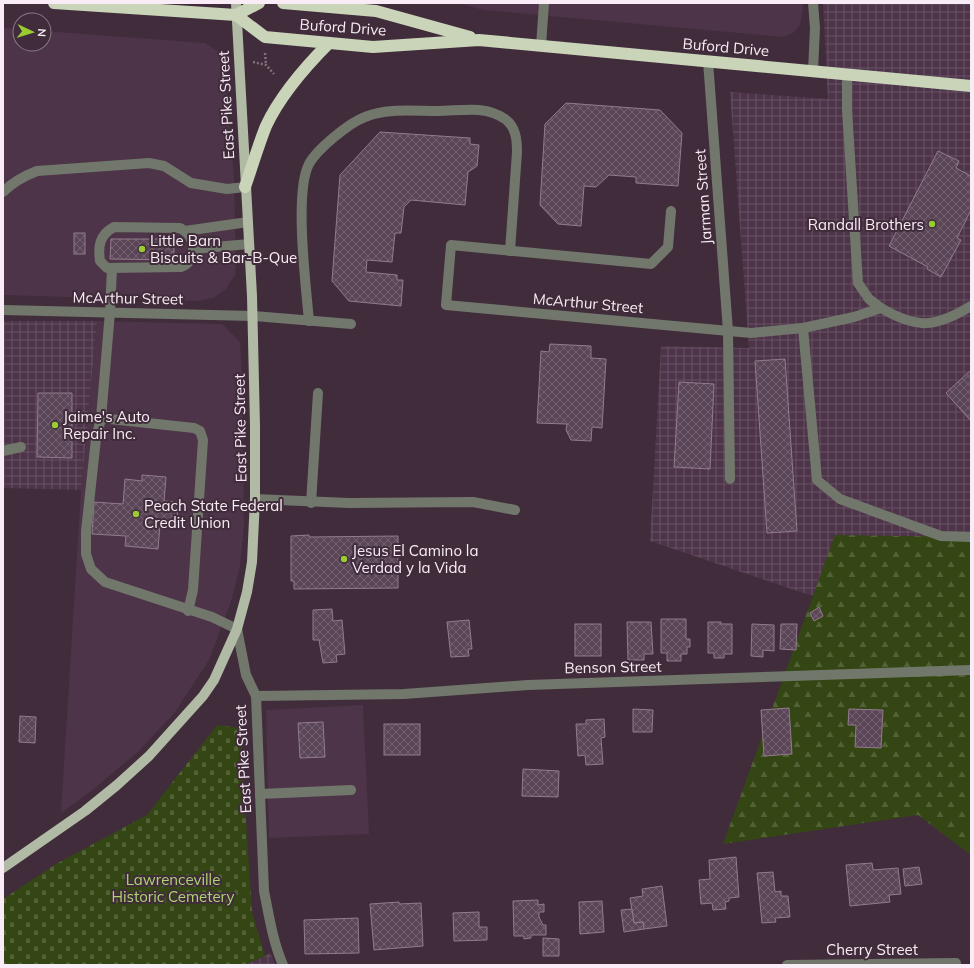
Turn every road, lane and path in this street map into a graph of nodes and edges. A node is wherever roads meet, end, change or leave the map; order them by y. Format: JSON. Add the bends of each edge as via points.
{"nodes":[{"id":1,"x":54,"y":3,"type":"edge"},
{"id":2,"x":258,"y":3,"type":"edge"},
{"id":3,"x":283,"y":3,"type":"edge"},
{"id":4,"x":544,"y":3,"type":"edge"},
{"id":5,"x":813,"y":3,"type":"edge"},
{"id":6,"x":332,"y":5,"type":"edge"},
{"id":7,"x":236,"y":9,"type":"edge"},
{"id":8,"x":479,"y":40,"type":"junction"},
{"id":9,"x":329,"y":43,"type":"junction"},
{"id":10,"x":541,"y":46,"type":"junction"},
{"id":11,"x":265,"y":50,"type":"dead end"},
{"id":12,"x":708,"y":61,"type":"junction"},
{"id":13,"x":252,"y":62,"type":"dead end"},
{"id":14,"x":266,"y":64,"type":"junction"},
{"id":15,"x":813,"y":71,"type":"junction"},
{"id":16,"x":274,"y":74,"type":"dead end"},
{"id":17,"x":846,"y":74,"type":"junction"},
{"id":18,"x":971,"y":86,"type":"edge"},
{"id":19,"x":245,"y":188,"type":"junction"},
{"id":20,"x":3,"y":192,"type":"edge"},
{"id":21,"x":671,"y":211,"type":"dead end"},
{"id":22,"x":248,"y":222,"type":"junction"},
{"id":23,"x":185,"y":230,"type":"junction"},
{"id":24,"x":249,"y":244,"type":"junction"},
{"id":25,"x":193,"y":249,"type":"junction"},
{"id":26,"x":510,"y":251,"type":"junction"},
{"id":27,"x":112,"y":268,"type":"junction"},
{"id":28,"x":971,"y":306,"type":"edge"},
{"id":29,"x":881,"y":308,"type":"junction"},
{"id":30,"x":3,"y":310,"type":"edge"},
{"id":31,"x":110,"y":312,"type":"junction"},
{"id":32,"x":252,"y":316,"type":"junction"},
{"id":33,"x":309,"y":321,"type":"junction"},
{"id":34,"x":351,"y":324,"type":"dead end"},
{"id":35,"x":803,"y":328,"type":"junction"},
{"id":36,"x":728,"y":331,"type":"junction"},
{"id":37,"x":318,"y":393,"type":"dead end"},
{"id":38,"x":101,"y":418,"type":"junction"},
{"id":39,"x":22,"y":447,"type":"dead end"},
{"id":40,"x":3,"y":451,"type":"edge"},
{"id":41,"x":730,"y":479,"type":"dead end"},
{"id":42,"x":255,"y":499,"type":"junction"},
{"id":43,"x":311,"y":503,"type":"junction"},
{"id":44,"x":515,"y":510,"type":"dead end"},
{"id":45,"x":971,"y":537,"type":"edge"},
{"id":46,"x":188,"y":611,"type":"junction"},
{"id":47,"x":237,"y":629,"type":"junction"},
{"id":48,"x":971,"y":670,"type":"edge"},
{"id":49,"x":256,"y":696,"type":"junction"},
{"id":50,"x":351,"y":790,"type":"dead end"},
{"id":51,"x":260,"y":794,"type":"junction"},
{"id":52,"x":3,"y":868,"type":"edge"},
{"id":53,"x":956,"y":963,"type":"dead end"},
{"id":54,"x":283,"y":965,"type":"edge"},
{"id":55,"x":788,"y":965,"type":"edge"}],
"edges":[{"from":1,"to":7,"type":"highway"},
{"from":2,"to":7,"type":"highway"},
{"from":3,"to":6,"type":"highway","name":"Buford Drive"},
{"from":4,"to":10,"type":"street"},
{"from":5,"to":15,"type":"street"},
{"from":6,"to":8,"type":"highway","name":"Buford Drive","via":[[376,11]]},
{"from":7,"to":9,"type":"highway","name":"Buford Drive","via":[[265,37]]},
{"from":7,"to":19,"type":"main road","name":"East Pike Street"},
{"from":8,"to":9,"type":"highway","name":"Buford Drive","via":[[373,47]]},
{"from":8,"to":10,"type":"highway","name":"Buford Drive"},
{"from":9,"to":19,"type":"highway","via":[[306,66],[266,126]]},
{"from":10,"to":12,"type":"highway","name":"Buford Drive"},
{"from":11,"to":14,"type":"path"},
{"from":12,"to":15,"type":"highway","name":"Buford Drive"},
{"from":12,"to":36,"type":"street","name":"Jarman Street"},
{"from":13,"to":14,"type":"path"},
{"from":14,"to":16,"type":"path"},
{"from":15,"to":17,"type":"highway","name":"Buford Drive"},
{"from":17,"to":18,"type":"highway","name":"Buford Drive"},
{"from":17,"to":29,"type":"street","via":[[858,282],[869,299]]},
{"from":19,"to":20,"type":"street","via":[[227,189],[191,183],[164,166],[149,163],[37,171],[25,175]]},
{"from":19,"to":22,"type":"main road","name":"East Pike Street"},
{"from":21,"to":26,"type":"street","via":[[668,247],[651,264]]},
{"from":22,"to":23,"type":"street"},
{"from":22,"to":24,"type":"main road","name":"East Pike Street"},
{"from":23,"to":25,"type":"street","via":[[191,237]]},
{"from":23,"to":27,"type":"street","via":[[114,227],[110,229],[101,238],[99,249],[100,262],[103,266]]},
{"from":24,"to":25,"type":"street"},
{"from":24,"to":32,"type":"main road","name":"East Pike Street"},
{"from":25,"to":27,"type":"street","via":[[190,258],[180,267]]},
{"from":26,"to":33,"type":"street","via":[[517,138],[506,120],[496,114],[480,110],[387,111],[363,118],[320,151],[309,164],[304,178],[301,200]]},
{"from":26,"to":36,"type":"street","name":"McArthur Street","via":[[451,245],[446,305]]},
{"from":27,"to":31,"type":"street"},
{"from":28,"to":29,"type":"street","via":[[956,316],[922,324],[900,319]]},
{"from":29,"to":35,"type":"street","name":"McArthur Street","via":[[854,317]]},
{"from":30,"to":31,"type":"street","name":"McArthur Street"},
{"from":31,"to":32,"type":"street","name":"McArthur Street"},
{"from":31,"to":38,"type":"street"},
{"from":32,"to":33,"type":"street","name":"McArthur Street"},
{"from":32,"to":42,"type":"main road","name":"East Pike Street"},
{"from":33,"to":34,"type":"street","name":"McArthur Street"},
{"from":35,"to":36,"type":"street","name":"McArthur Street","via":[[750,333]]},
{"from":35,"to":45,"type":"street","via":[[817,480],[840,499],[941,536]]},
{"from":36,"to":41,"type":"street","name":"Jarman Street"},
{"from":37,"to":43,"type":"street"},
{"from":38,"to":46,"type":"street","via":[[96,439],[86,531],[86,554],[92,569],[105,582]]},
{"from":38,"to":46,"type":"street","via":[[194,428],[200,432],[203,440],[193,590]]},
{"from":39,"to":40,"type":"street"},
{"from":42,"to":43,"type":"street"},
{"from":42,"to":47,"type":"main road","name":"East Pike Street","via":[[252,562]]},
{"from":43,"to":44,"type":"street","via":[[473,502]]},
{"from":46,"to":47,"type":"street","via":[[212,617]]},
{"from":47,"to":49,"type":"street","name":"East Pike Street","via":[[246,676]]},
{"from":47,"to":52,"type":"main road","via":[[210,686],[149,756],[85,811]]},
{"from":48,"to":49,"type":"street","name":"Benson Street","via":[[528,684],[404,694]]},
{"from":49,"to":51,"type":"street","name":"East Pike Street"},
{"from":50,"to":51,"type":"street"},
{"from":51,"to":54,"type":"street","name":"East Pike Street","via":[[264,891],[271,928]]},
{"from":53,"to":55,"type":"street","name":"Cherry Street"}]}
